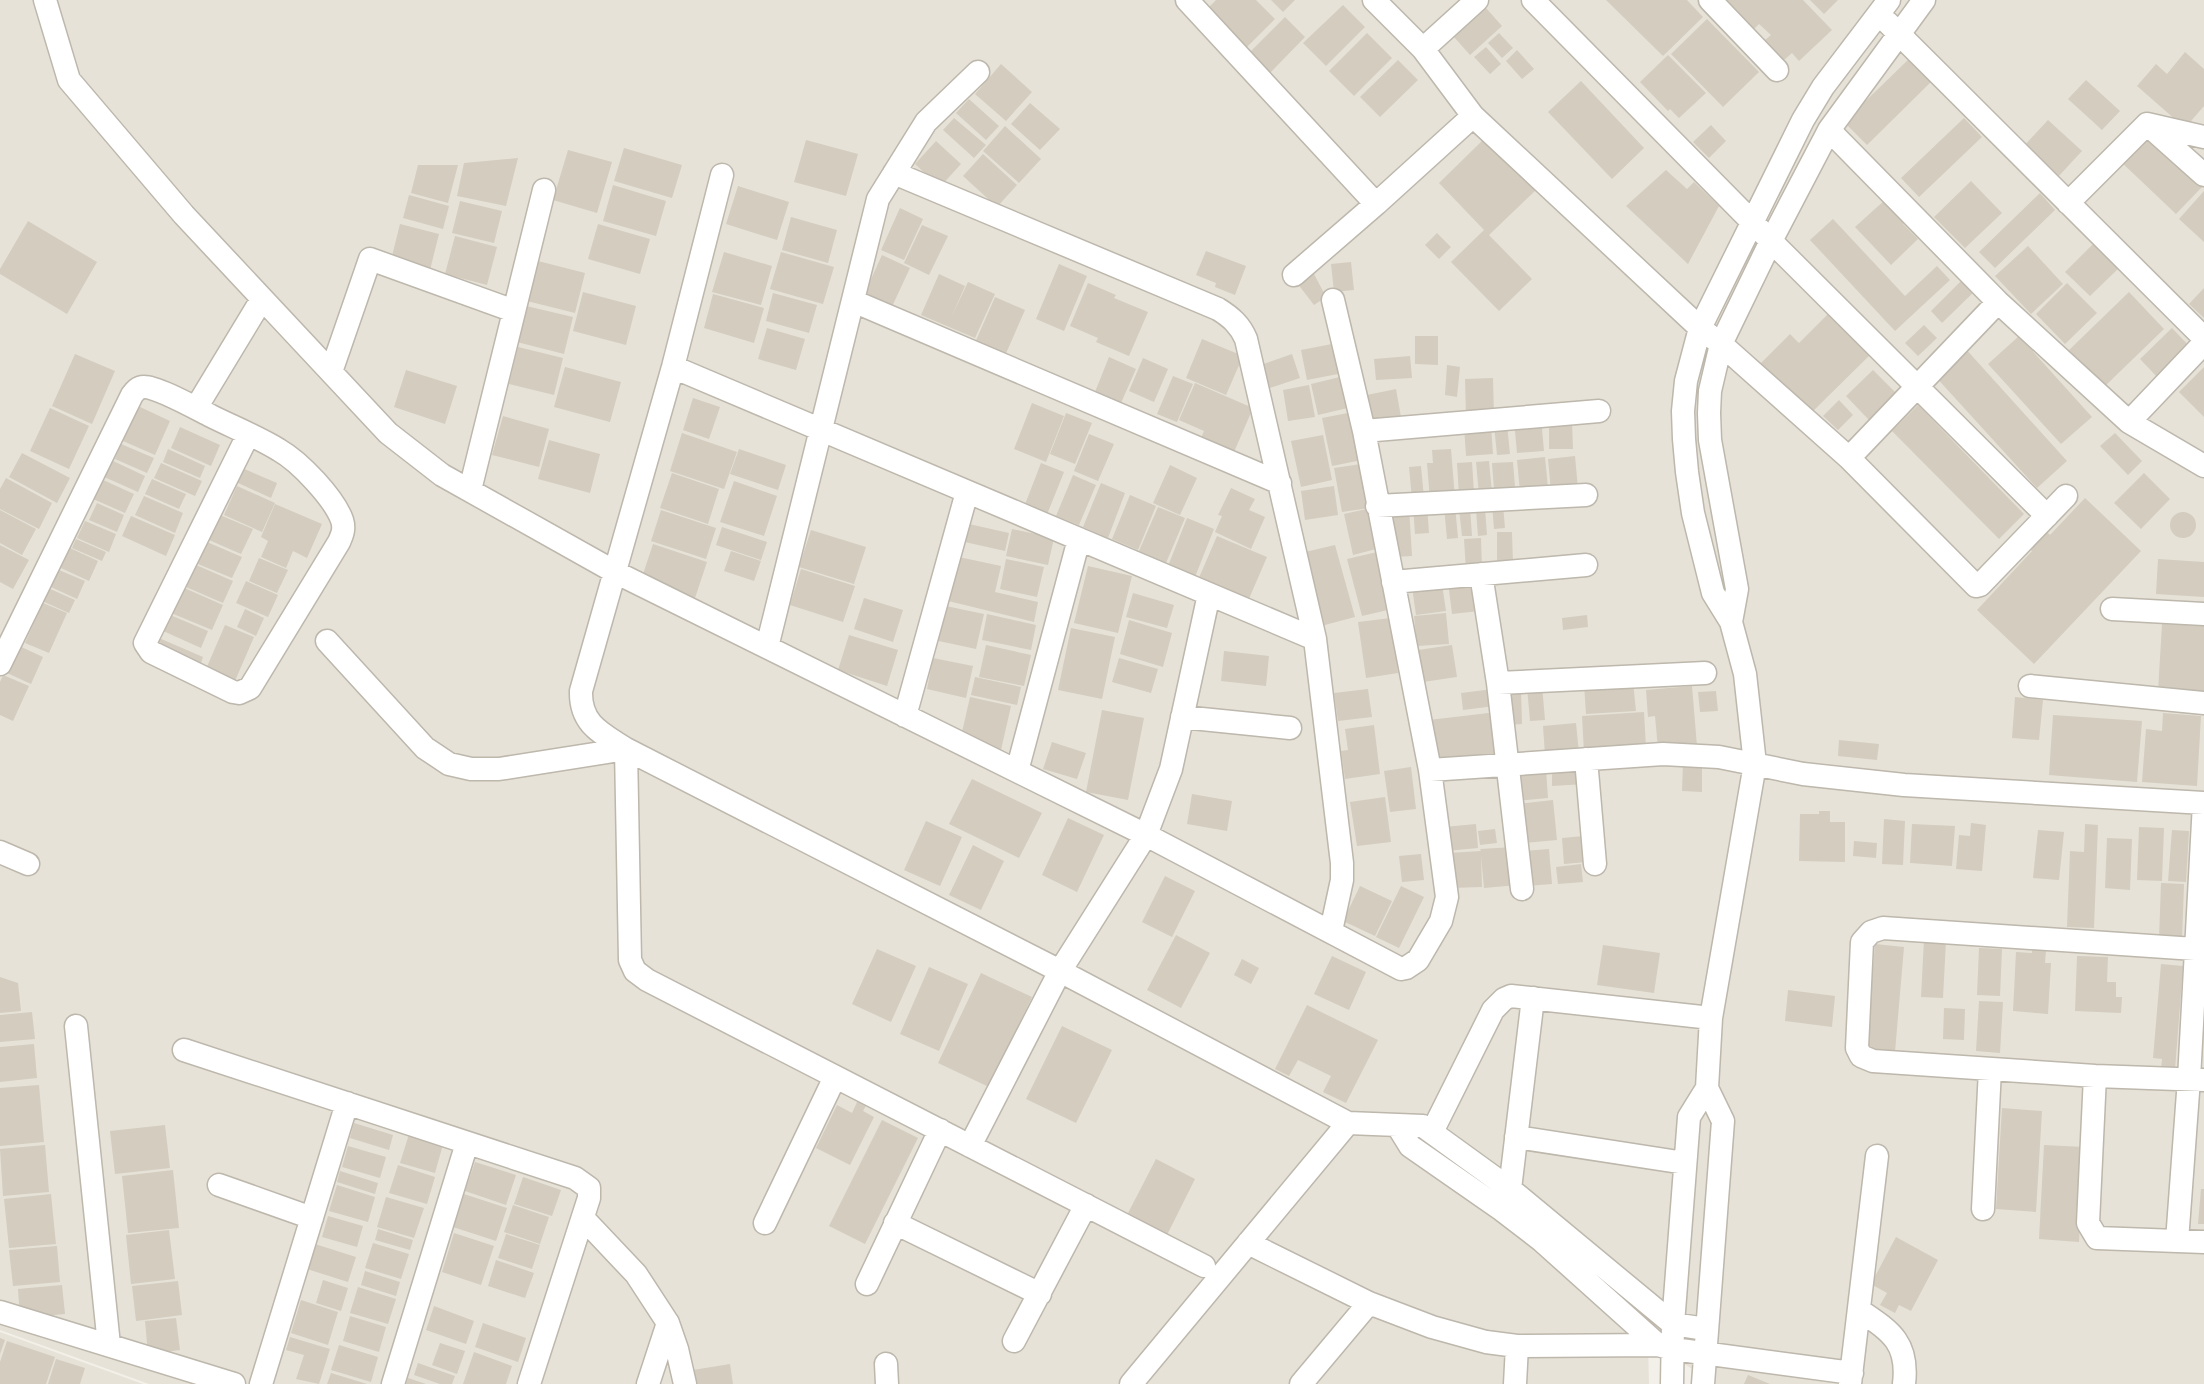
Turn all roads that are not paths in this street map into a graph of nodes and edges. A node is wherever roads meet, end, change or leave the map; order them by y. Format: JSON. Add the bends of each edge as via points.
{"nodes":[{"id":1,"x":44,"y":0,"type":"edge"},
{"id":2,"x":1187,"y":0,"type":"edge"},
{"id":3,"x":1374,"y":0,"type":"edge"},
{"id":4,"x":1477,"y":0,"type":"edge"},
{"id":5,"x":1533,"y":0,"type":"edge"},
{"id":6,"x":1710,"y":0,"type":"edge"},
{"id":7,"x":1917,"y":3,"type":"edge"},
{"id":8,"x":1883,"y":7,"type":"edge"},
{"id":9,"x":1900,"y":33,"type":"junction"},
{"id":10,"x":1423,"y":49,"type":"junction"},
{"id":11,"x":1777,"y":70,"type":"dead end"},
{"id":12,"x":978,"y":72,"type":"dead end"},
{"id":13,"x":1474,"y":116,"type":"junction"},
{"id":14,"x":2147,"y":124,"type":"junction"},
{"id":15,"x":1829,"y":130,"type":"junction"},
{"id":16,"x":2204,"y":137,"type":"edge"},
{"id":17,"x":894,"y":173,"type":"junction"},
{"id":18,"x":722,"y":175,"type":"dead end"},
{"id":19,"x":2204,"y":175,"type":"edge"},
{"id":20,"x":544,"y":190,"type":"dead end"},
{"id":21,"x":2068,"y":203,"type":"junction"},
{"id":22,"x":1376,"y":204,"type":"junction"},
{"id":23,"x":1752,"y":222,"type":"junction"},
{"id":24,"x":1770,"y":241,"type":"junction"},
{"id":25,"x":1294,"y":274,"type":"dead end"},
{"id":26,"x":262,"y":299,"type":"junction"},
{"id":27,"x":1333,"y":300,"type":"dead end"},
{"id":28,"x":853,"y":301,"type":"junction"},
{"id":29,"x":1998,"y":302,"type":"junction"},
{"id":30,"x":514,"y":311,"type":"junction"},
{"id":31,"x":1700,"y":328,"type":"junction"},
{"id":32,"x":2204,"y":338,"type":"edge"},
{"id":33,"x":2204,"y":343,"type":"edge"},
{"id":34,"x":1721,"y":344,"type":"junction"},
{"id":35,"x":672,"y":368,"type":"junction"},
{"id":36,"x":331,"y":372,"type":"junction"},
{"id":37,"x":1918,"y":386,"type":"junction"},
{"id":38,"x":196,"y":408,"type":"junction"},
{"id":39,"x":1600,"y":411,"type":"dead end"},
{"id":40,"x":2129,"y":422,"type":"junction"},
{"id":41,"x":820,"y":430,"type":"junction"},
{"id":42,"x":1364,"y":431,"type":"junction"},
{"id":43,"x":248,"y":435,"type":"junction"},
{"id":44,"x":1849,"y":458,"type":"junction"},
{"id":45,"x":2204,"y":466,"type":"edge"},
{"id":46,"x":1280,"y":483,"type":"junction"},
{"id":47,"x":470,"y":490,"type":"junction"},
{"id":48,"x":967,"y":492,"type":"junction"},
{"id":49,"x":1586,"y":495,"type":"dead end"},
{"id":50,"x":2066,"y":496,"type":"dead end"},
{"id":51,"x":1377,"y":506,"type":"junction"},
{"id":52,"x":2047,"y":516,"type":"junction"},
{"id":53,"x":1079,"y":539,"type":"junction"},
{"id":54,"x":1586,"y":565,"type":"dead end"},
{"id":55,"x":616,"y":572,"type":"junction"},
{"id":56,"x":1481,"y":574,"type":"junction"},
{"id":57,"x":1393,"y":582,"type":"junction"},
{"id":58,"x":1210,"y":594,"type":"junction"},
{"id":59,"x":2112,"y":609,"type":"dead end"},
{"id":60,"x":2204,"y":614,"type":"edge"},
{"id":61,"x":1730,"y":622,"type":"junction"},
{"id":62,"x":1316,"y":639,"type":"junction"},
{"id":63,"x":327,"y":641,"type":"dead end"},
{"id":64,"x":767,"y":648,"type":"junction"},
{"id":65,"x":0,"y":664,"type":"edge"},
{"id":66,"x":1705,"y":673,"type":"dead end"},
{"id":67,"x":1498,"y":683,"type":"junction"},
{"id":68,"x":2030,"y":686,"type":"dead end"},
{"id":69,"x":2204,"y":703,"type":"edge"},
{"id":70,"x":905,"y":716,"type":"junction"},
{"id":71,"x":1182,"y":717,"type":"junction"},
{"id":72,"x":1290,"y":728,"type":"dead end"},
{"id":73,"x":626,"y":748,"type":"junction"},
{"id":74,"x":1586,"y":758,"type":"junction"},
{"id":75,"x":1755,"y":764,"type":"junction"},
{"id":76,"x":1508,"y":765,"type":"junction"},
{"id":77,"x":1430,"y":770,"type":"junction"},
{"id":78,"x":1017,"y":771,"type":"junction"},
{"id":79,"x":2204,"y":803,"type":"edge"},
{"id":80,"x":1146,"y":835,"type":"junction"},
{"id":81,"x":0,"y":852,"type":"edge"},
{"id":82,"x":28,"y":864,"type":"dead end"},
{"id":83,"x":1595,"y":864,"type":"dead end"},
{"id":84,"x":1522,"y":889,"type":"dead end"},
{"id":85,"x":1331,"y":931,"type":"junction"},
{"id":86,"x":2195,"y":948,"type":"junction"},
{"id":87,"x":1060,"y":971,"type":"junction"},
{"id":88,"x":1533,"y":998,"type":"junction"},
{"id":89,"x":1711,"y":1018,"type":"junction"},
{"id":90,"x":76,"y":1026,"type":"dead end"},
{"id":91,"x":184,"y":1050,"type":"dead end"},
{"id":92,"x":1990,"y":1069,"type":"junction"},
{"id":93,"x":2095,"y":1076,"type":"junction"},
{"id":94,"x":834,"y":1077,"type":"junction"},
{"id":95,"x":2196,"y":1079,"type":"edge"},
{"id":96,"x":1706,"y":1088,"type":"junction"},
{"id":97,"x":347,"y":1103,"type":"junction"},
{"id":98,"x":1348,"y":1122,"type":"junction"},
{"id":99,"x":1396,"y":1125,"type":"junction"},
{"id":100,"x":940,"y":1130,"type":"junction"},
{"id":101,"x":1432,"y":1132,"type":"junction"},
{"id":102,"x":1516,"y":1137,"type":"junction"},
{"id":103,"x":467,"y":1143,"type":"junction"},
{"id":104,"x":970,"y":1146,"type":"junction"},
{"id":105,"x":1877,"y":1156,"type":"dead end"},
{"id":106,"x":1685,"y":1163,"type":"junction"},
{"id":107,"x":219,"y":1185,"type":"dead end"},
{"id":108,"x":1510,"y":1189,"type":"junction"},
{"id":109,"x":1086,"y":1205,"type":"junction"},
{"id":110,"x":1983,"y":1209,"type":"dead end"},
{"id":111,"x":312,"y":1218,"type":"junction"},
{"id":112,"x":584,"y":1218,"type":"junction"},
{"id":113,"x":765,"y":1223,"type":"dead end"},
{"id":114,"x":895,"y":1223,"type":"junction"},
{"id":115,"x":2177,"y":1241,"type":"junction"},
{"id":116,"x":2204,"y":1242,"type":"edge"},
{"id":117,"x":1248,"y":1243,"type":"junction"},
{"id":118,"x":1204,"y":1266,"type":"dead end"},
{"id":119,"x":867,"y":1284,"type":"dead end"},
{"id":120,"x":1040,"y":1294,"type":"junction"},
{"id":121,"x":1369,"y":1303,"type":"junction"},
{"id":122,"x":1859,"y":1310,"type":"junction"},
{"id":123,"x":0,"y":1312,"type":"edge"},
{"id":124,"x":668,"y":1323,"type":"junction"},
{"id":125,"x":1673,"y":1324,"type":"junction"},
{"id":126,"x":1706,"y":1329,"type":"junction"},
{"id":127,"x":1014,"y":1341,"type":"dead end"},
{"id":128,"x":109,"y":1345,"type":"junction"},
{"id":129,"x":1517,"y":1346,"type":"junction"},
{"id":130,"x":1666,"y":1347,"type":"junction"},
{"id":131,"x":1704,"y":1353,"type":"junction"},
{"id":132,"x":1851,"y":1379,"type":"edge"},
{"id":133,"x":234,"y":1384,"type":"edge"},
{"id":134,"x":261,"y":1384,"type":"edge"},
{"id":135,"x":393,"y":1384,"type":"edge"},
{"id":136,"x":530,"y":1384,"type":"edge"},
{"id":137,"x":648,"y":1384,"type":"edge"},
{"id":138,"x":685,"y":1384,"type":"edge"},
{"id":139,"x":1132,"y":1384,"type":"edge"},
{"id":140,"x":1302,"y":1384,"type":"edge"},
{"id":141,"x":1515,"y":1384,"type":"edge"},
{"id":142,"x":1672,"y":1384,"type":"edge"},
{"id":143,"x":1704,"y":1384,"type":"edge"},
{"id":144,"x":1904,"y":1384,"type":"edge"}],
"edges":[{"from":1,"to":26,"type":"street","via":[[69,80],[184,215]]},
{"from":2,"to":22,"type":"street"},
{"from":3,"to":10,"type":"street"},
{"from":4,"to":10,"type":"street"},
{"from":5,"to":23,"type":"street"},
{"from":6,"to":11,"type":"street"},
{"from":7,"to":9,"type":"street"},
{"from":8,"to":9,"type":"street"},
{"from":8,"to":23,"type":"street","via":[[1823,87]]},
{"from":9,"to":15,"type":"street"},
{"from":9,"to":21,"type":"street"},
{"from":10,"to":13,"type":"street"},
{"from":12,"to":17,"type":"street","via":[[926,122]]},
{"from":13,"to":22,"type":"street"},
{"from":13,"to":31,"type":"street"},
{"from":14,"to":16,"type":"street"},
{"from":14,"to":19,"type":"street"},
{"from":14,"to":21,"type":"street"},
{"from":15,"to":24,"type":"street"},
{"from":15,"to":29,"type":"street"},
{"from":17,"to":28,"type":"street","via":[[878,199]]},
{"from":17,"to":46,"type":"street","via":[[1229,316],[1241,328],[1246,339]]},
{"from":18,"to":35,"type":"street"},
{"from":20,"to":30,"type":"street"},
{"from":21,"to":32,"type":"street"},
{"from":22,"to":25,"type":"street"},
{"from":23,"to":24,"type":"street"},
{"from":23,"to":31,"type":"street"},
{"from":24,"to":34,"type":"street"},
{"from":24,"to":37,"type":"street"},
{"from":26,"to":36,"type":"street"},
{"from":26,"to":38,"type":"street"},
{"from":27,"to":42,"type":"street"},
{"from":28,"to":41,"type":"street"},
{"from":28,"to":46,"type":"street"},
{"from":29,"to":37,"type":"street"},
{"from":29,"to":40,"type":"street"},
{"from":30,"to":36,"type":"street","via":[[370,259]]},
{"from":30,"to":47,"type":"street"},
{"from":31,"to":34,"type":"street"},
{"from":31,"to":61,"type":"street","via":[[1686,381],[1683,412],[1687,472],[1693,513],[1713,593]]},
{"from":33,"to":40,"type":"street"},
{"from":34,"to":44,"type":"street"},
{"from":34,"to":61,"type":"street","via":[[1710,391],[1709,413],[1710,440],[1737,589]]},
{"from":35,"to":41,"type":"street"},
{"from":35,"to":55,"type":"street"},
{"from":36,"to":47,"type":"street","via":[[388,433],[442,475]]},
{"from":37,"to":44,"type":"street"},
{"from":37,"to":52,"type":"street"},
{"from":38,"to":43,"type":"street"},
{"from":38,"to":65,"type":"street","via":[[151,388],[137,389],[132,395]]},
{"from":39,"to":42,"type":"street"},
{"from":40,"to":45,"type":"street"},
{"from":41,"to":48,"type":"street"},
{"from":41,"to":64,"type":"street"},
{"from":42,"to":51,"type":"street"},
{"from":43,"to":43,"type":"street","via":[[280,450],[298,464],[332,502],[343,521],[344,531],[250,688],[239,693],[151,652],[146,643]]},
{"from":44,"to":52,"type":"street","via":[[1976,586]]},
{"from":46,"to":62,"type":"street"},
{"from":47,"to":55,"type":"street"},
{"from":48,"to":53,"type":"street"},
{"from":48,"to":70,"type":"street"},
{"from":49,"to":51,"type":"street"},
{"from":50,"to":52,"type":"street"},
{"from":51,"to":57,"type":"street"},
{"from":53,"to":58,"type":"street"},
{"from":53,"to":78,"type":"street"},
{"from":54,"to":56,"type":"street"},
{"from":55,"to":64,"type":"street"},
{"from":55,"to":73,"type":"street","via":[[581,702],[584,714],[596,729]]},
{"from":56,"to":57,"type":"street"},
{"from":56,"to":67,"type":"street"},
{"from":57,"to":77,"type":"street"},
{"from":58,"to":62,"type":"street"},
{"from":58,"to":71,"type":"street"},
{"from":59,"to":60,"type":"street"},
{"from":61,"to":75,"type":"street","via":[[1749,695]]},
{"from":62,"to":85,"type":"street","via":[[1342,863],[1342,880]]},
{"from":63,"to":73,"type":"street","via":[[425,748],[450,764],[471,769],[498,769]]},
{"from":64,"to":70,"type":"street"},
{"from":66,"to":67,"type":"street"},
{"from":67,"to":76,"type":"street"},
{"from":68,"to":69,"type":"street"},
{"from":70,"to":78,"type":"street"},
{"from":71,"to":72,"type":"street"},
{"from":71,"to":80,"type":"street","via":[[1171,769]]},
{"from":73,"to":87,"type":"street"},
{"from":73,"to":94,"type":"street","via":[[630,960],[635,971]]},
{"from":74,"to":75,"type":"street","via":[[1663,754],[1719,757]]},
{"from":74,"to":76,"type":"street"},
{"from":74,"to":83,"type":"street"},
{"from":75,"to":79,"type":"street","via":[[1803,774],[1904,785]]},
{"from":75,"to":89,"type":"street"},
{"from":76,"to":77,"type":"street"},
{"from":76,"to":84,"type":"street"},
{"from":77,"to":85,"type":"street","via":[[1447,897],[1440,921],[1418,960],[1401,969]]},
{"from":78,"to":80,"type":"street"},
{"from":79,"to":86,"type":"street"},
{"from":80,"to":85,"type":"street"},
{"from":80,"to":87,"type":"street"},
{"from":81,"to":82,"type":"street"},
{"from":86,"to":92,"type":"street","via":[[1883,928],[1871,932],[1862,942],[1857,1048],[1861,1056],[1873,1061]]},
{"from":86,"to":95,"type":"street"},
{"from":87,"to":98,"type":"street"},
{"from":87,"to":104,"type":"street"},
{"from":88,"to":89,"type":"street"},
{"from":88,"to":101,"type":"street","via":[[1504,998],[1493,1010]]},
{"from":88,"to":102,"type":"street"},
{"from":89,"to":96,"type":"street"},
{"from":90,"to":128,"type":"street"},
{"from":91,"to":97,"type":"street"},
{"from":92,"to":93,"type":"street"},
{"from":92,"to":110,"type":"street"},
{"from":93,"to":95,"type":"street"},
{"from":93,"to":115,"type":"street","via":[[2088,1223],[2097,1238]]},
{"from":94,"to":100,"type":"street"},
{"from":94,"to":113,"type":"street"},
{"from":95,"to":115,"type":"street"},
{"from":96,"to":106,"type":"street","via":[[1689,1117]]},
{"from":96,"to":126,"type":"street","via":[[1723,1121]]},
{"from":97,"to":103,"type":"street"},
{"from":97,"to":111,"type":"street"},
{"from":98,"to":99,"type":"street"},
{"from":98,"to":117,"type":"street"},
{"from":99,"to":101,"type":"street","via":[[1423,1126]]},
{"from":99,"to":130,"type":"street","via":[[1410,1146],[1541,1240]]},
{"from":100,"to":104,"type":"street"},
{"from":100,"to":114,"type":"street"},
{"from":101,"to":108,"type":"street"},
{"from":102,"to":106,"type":"street"},
{"from":102,"to":108,"type":"street"},
{"from":103,"to":112,"type":"street","via":[[585,1184],[589,1188],[589,1198]]},
{"from":103,"to":135,"type":"street"},
{"from":104,"to":109,"type":"street"},
{"from":105,"to":122,"type":"street"},
{"from":106,"to":125,"type":"street"},
{"from":107,"to":111,"type":"street"},
{"from":108,"to":125,"type":"street"},
{"from":109,"to":118,"type":"street"},
{"from":109,"to":120,"type":"street"},
{"from":111,"to":134,"type":"street"},
{"from":112,"to":124,"type":"street","via":[[636,1274]]},
{"from":112,"to":136,"type":"street"},
{"from":114,"to":119,"type":"street"},
{"from":114,"to":120,"type":"street"},
{"from":115,"to":116,"type":"street"},
{"from":117,"to":121,"type":"street"},
{"from":117,"to":139,"type":"street"},
{"from":120,"to":127,"type":"street"},
{"from":121,"to":129,"type":"street","via":[[1463,1336]]},
{"from":121,"to":140,"type":"street"},
{"from":122,"to":132,"type":"street"},
{"from":122,"to":144,"type":"street","via":[[1884,1327],[1899,1344],[1906,1364]]},
{"from":123,"to":128,"type":"street"},
{"from":124,"to":137,"type":"street"},
{"from":124,"to":138,"type":"street"},
{"from":125,"to":126,"type":"street"},
{"from":125,"to":130,"type":"street"},
{"from":126,"to":131,"type":"street"},
{"from":128,"to":133,"type":"street"},
{"from":129,"to":130,"type":"street"},
{"from":129,"to":141,"type":"street"},
{"from":130,"to":131,"type":"street"},
{"from":130,"to":142,"type":"street"},
{"from":131,"to":132,"type":"street"},
{"from":131,"to":143,"type":"street"}]}
